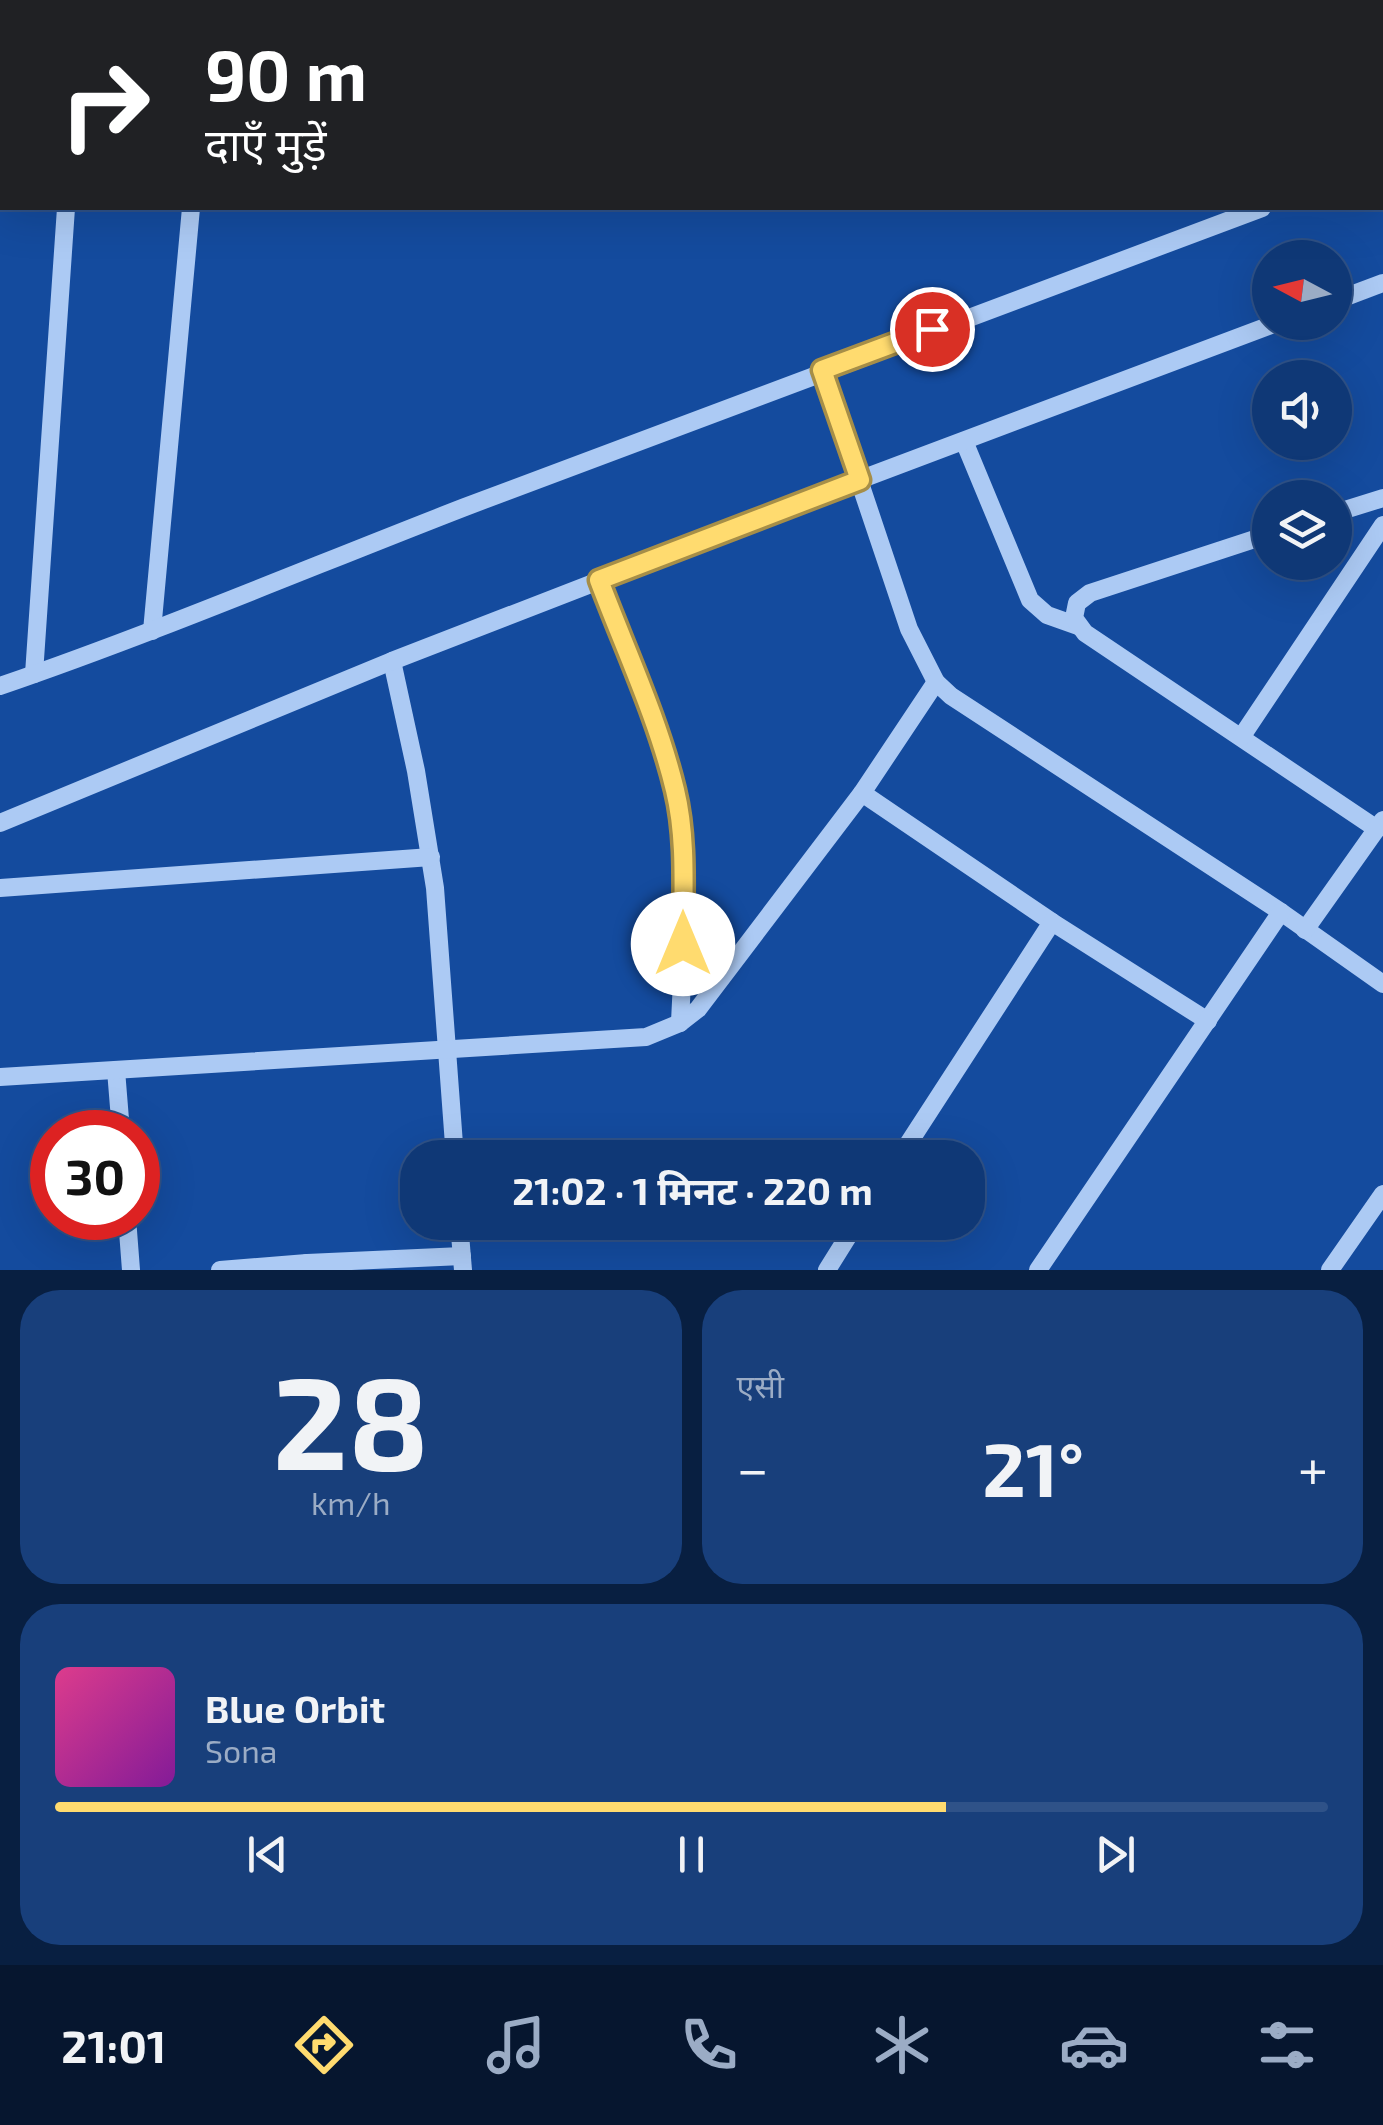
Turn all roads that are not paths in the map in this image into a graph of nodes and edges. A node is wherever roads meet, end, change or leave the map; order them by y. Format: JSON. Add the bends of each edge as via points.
{"nodes":[{"id":1,"x":66,"y":210,"type":"edge"},
{"id":2,"x":190,"y":210,"type":"edge"},
{"id":3,"x":1257,"y":210,"type":"edge"},
{"id":4,"x":1382,"y":285,"type":"edge"},
{"id":5,"x":1352,"y":296,"type":"edge"},
{"id":6,"x":1252,"y":332,"type":"edge"},
{"id":7,"x":822,"y":370,"type":"junction"},
{"id":8,"x":964,"y":440,"type":"junction"},
{"id":9,"x":860,"y":480,"type":"junction"},
{"id":10,"x":1383,"y":498,"type":"edge"},
{"id":11,"x":1352,"y":508,"type":"edge"},
{"id":12,"x":1383,"y":526,"type":"edge"},
{"id":13,"x":1252,"y":540,"type":"edge"},
{"id":14,"x":599,"y":580,"type":"junction"},
{"id":15,"x":1078,"y":626,"type":"junction"},
{"id":16,"x":152,"y":631,"type":"junction"},
{"id":17,"x":392,"y":660,"type":"junction"},
{"id":18,"x":34,"y":674,"type":"junction"},
{"id":19,"x":936,"y":682,"type":"junction"},
{"id":20,"x":0,"y":686,"type":"edge"},
{"id":21,"x":1242,"y":736,"type":"junction"},
{"id":22,"x":862,"y":793,"type":"junction"},
{"id":23,"x":0,"y":823,"type":"edge"},
{"id":24,"x":1380,"y":824,"type":"edge"},
{"id":25,"x":431,"y":857,"type":"junction"},
{"id":26,"x":0,"y":888,"type":"edge"},
{"id":27,"x":1281,"y":912,"type":"junction"},
{"id":28,"x":1052,"y":922,"type":"junction"},
{"id":29,"x":1305,"y":930,"type":"junction"},
{"id":30,"x":1383,"y":984,"type":"edge"},
{"id":31,"x":1208,"y":1021,"type":"junction"},
{"id":32,"x":680,"y":1023,"type":"junction"},
{"id":33,"x":448,"y":1048,"type":"junction"},
{"id":34,"x":116,"y":1070,"type":"junction"},
{"id":35,"x":0,"y":1077,"type":"edge"},
{"id":36,"x":119,"y":1110,"type":"edge"},
{"id":37,"x":454,"y":1140,"type":"edge"},
{"id":38,"x":911,"y":1140,"type":"edge"},
{"id":39,"x":1383,"y":1194,"type":"edge"},
{"id":40,"x":129,"y":1240,"type":"edge"},
{"id":41,"x":845,"y":1240,"type":"edge"},
{"id":42,"x":462,"y":1263,"type":"edge"},
{"id":43,"x":307,"y":1267,"type":"edge"},
{"id":44,"x":131,"y":1270,"type":"edge"},
{"id":45,"x":220,"y":1270,"type":"edge"},
{"id":46,"x":826,"y":1270,"type":"edge"},
{"id":47,"x":1038,"y":1270,"type":"edge"},
{"id":48,"x":1330,"y":1270,"type":"edge"}],
"edges":[{"from":1,"to":18,"type":"street"},
{"from":2,"to":16,"type":"street"},
{"from":3,"to":7,"type":"street"},
{"from":4,"to":5,"type":"street"},
{"from":6,"to":8,"type":"street"},
{"from":7,"to":9,"type":"street"},
{"from":7,"to":16,"type":"street"},
{"from":8,"to":9,"type":"street"},
{"from":8,"to":15,"type":"street","via":[[1030,600],[1047,615]]},
{"from":9,"to":14,"type":"street"},
{"from":9,"to":19,"type":"street","via":[[909,629]]},
{"from":10,"to":11,"type":"street"},
{"from":12,"to":21,"type":"street"},
{"from":13,"to":15,"type":"street","via":[[1090,592],[1074,611]]},
{"from":14,"to":17,"type":"street"},
{"from":14,"to":32,"type":"street","via":[[676,793],[683,893]]},
{"from":15,"to":21,"type":"street"},
{"from":16,"to":18,"type":"street"},
{"from":17,"to":23,"type":"street"},
{"from":17,"to":25,"type":"street"},
{"from":18,"to":20,"type":"street"},
{"from":19,"to":22,"type":"street"},
{"from":19,"to":27,"type":"street"},
{"from":21,"to":24,"type":"street"},
{"from":22,"to":28,"type":"street"},
{"from":22,"to":32,"type":"street","via":[[698,1009]]},
{"from":24,"to":29,"type":"street"},
{"from":25,"to":26,"type":"street"},
{"from":25,"to":33,"type":"street"},
{"from":27,"to":29,"type":"street"},
{"from":27,"to":31,"type":"street"},
{"from":28,"to":31,"type":"street"},
{"from":28,"to":38,"type":"street"},
{"from":29,"to":30,"type":"street"},
{"from":31,"to":47,"type":"street"},
{"from":32,"to":33,"type":"street","via":[[646,1037]]},
{"from":33,"to":34,"type":"street"},
{"from":33,"to":37,"type":"street"},
{"from":34,"to":35,"type":"street"},
{"from":34,"to":36,"type":"street"},
{"from":39,"to":48,"type":"street"},
{"from":40,"to":44,"type":"street"},
{"from":41,"to":46,"type":"street"},
{"from":42,"to":43,"type":"street"},
{"from":43,"to":45,"type":"street"}]}
